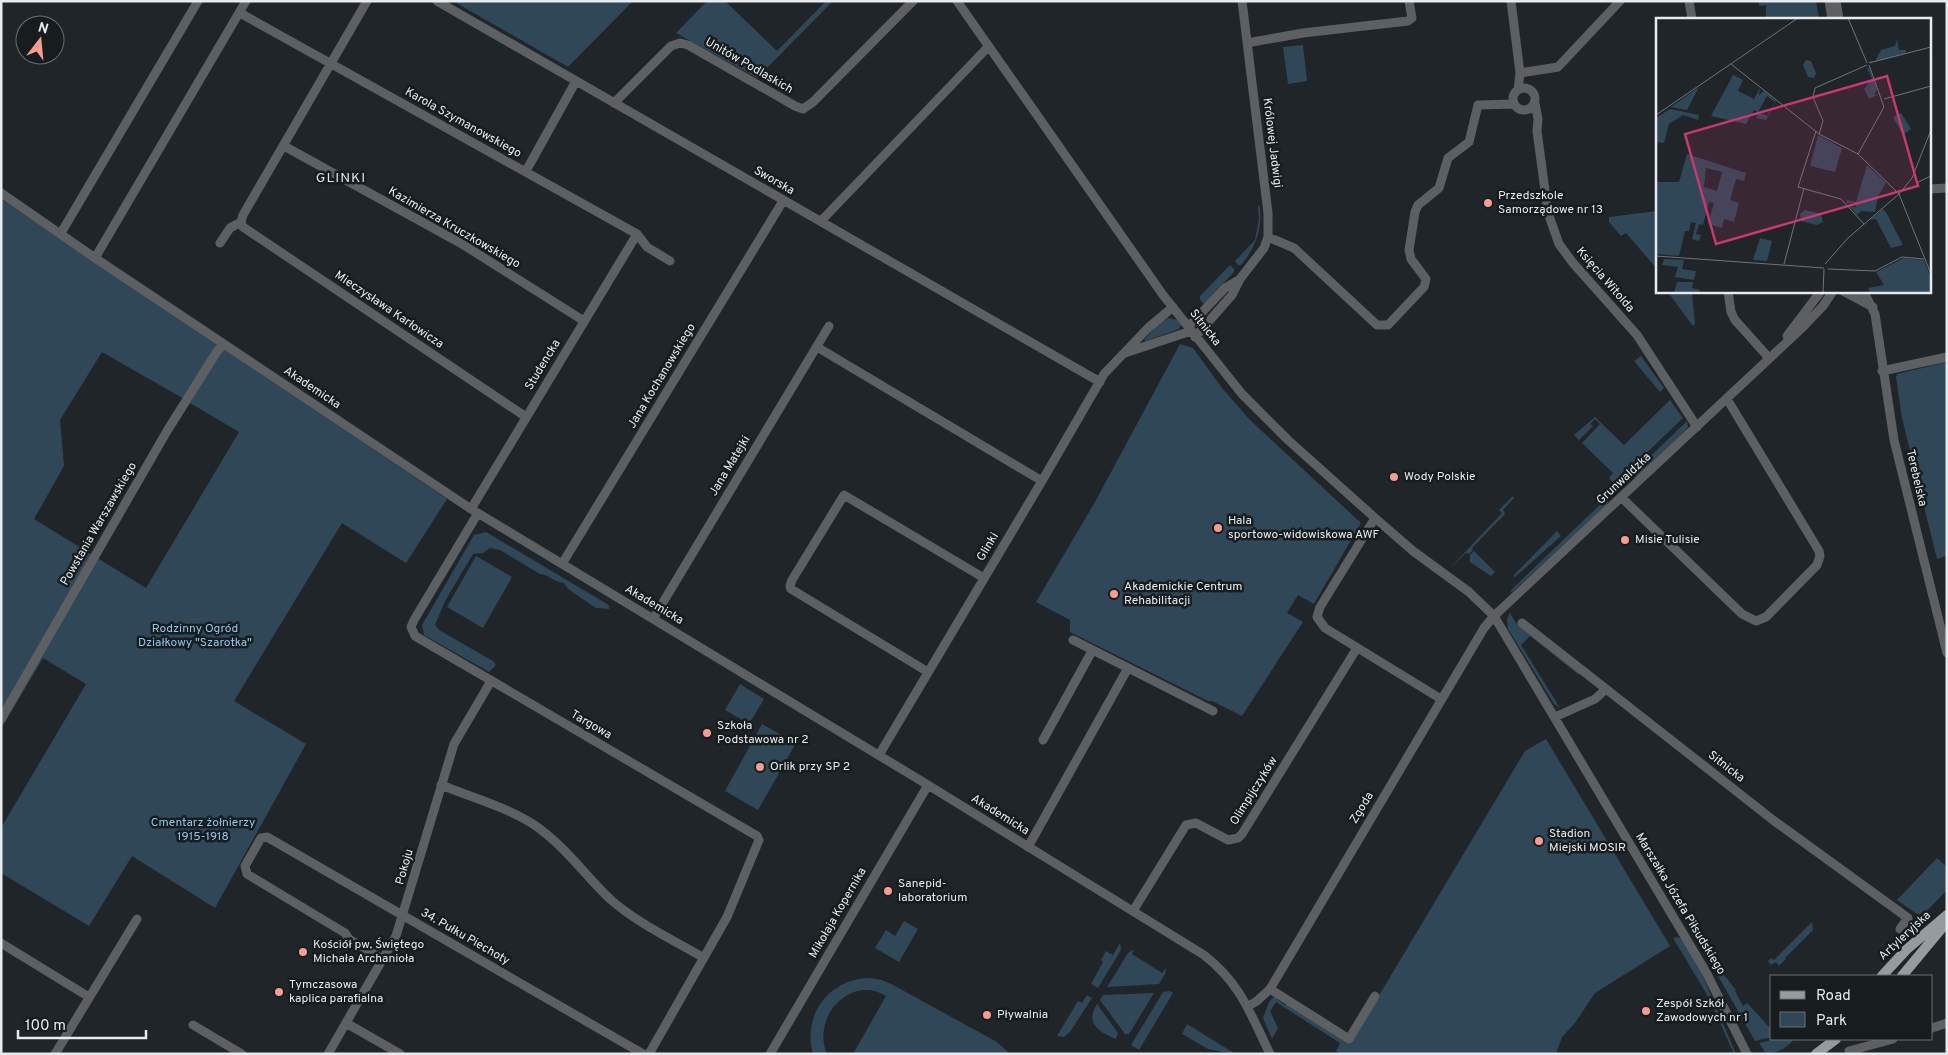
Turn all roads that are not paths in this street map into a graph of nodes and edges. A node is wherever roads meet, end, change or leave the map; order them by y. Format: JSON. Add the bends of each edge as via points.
{"nodes":[{"id":1,"x":198,"y":1,"type":"edge"},
{"id":2,"x":246,"y":1,"type":"edge"},
{"id":3,"x":367,"y":1,"type":"edge"},
{"id":4,"x":437,"y":1,"type":"edge"},
{"id":5,"x":913,"y":1,"type":"edge"},
{"id":6,"x":957,"y":1,"type":"edge"},
{"id":7,"x":1242,"y":1,"type":"edge"},
{"id":8,"x":1409,"y":1,"type":"edge"},
{"id":9,"x":1511,"y":1,"type":"edge"},
{"id":10,"x":1620,"y":1,"type":"edge"},
{"id":11,"x":1689,"y":1,"type":"edge"},
{"id":12,"x":1829,"y":1,"type":"edge"},
{"id":13,"x":1836,"y":1,"type":"edge"},
{"id":14,"x":240,"y":13,"type":"junction"},
{"id":15,"x":1692,"y":18,"type":"edge"},
{"id":16,"x":1832,"y":18,"type":"edge"},
{"id":17,"x":1839,"y":18,"type":"edge"},
{"id":18,"x":1247,"y":43,"type":"junction"},
{"id":19,"x":988,"y":47,"type":"junction"},
{"id":20,"x":331,"y":65,"type":"junction"},
{"id":21,"x":1520,"y":73,"type":"junction"},
{"id":22,"x":576,"y":81,"type":"junction"},
{"id":23,"x":1523,"y":89,"type":"junction"},
{"id":24,"x":614,"y":103,"type":"junction"},
{"id":25,"x":1535,"y":103,"type":"junction"},
{"id":26,"x":1514,"y":104,"type":"junction"},
{"id":27,"x":1526,"y":110,"type":"junction"},
{"id":28,"x":1537,"y":132,"type":"junction"},
{"id":29,"x":284,"y":146,"type":"junction"},
{"id":30,"x":526,"y":171,"type":"junction"},
{"id":31,"x":1,"y":193,"type":"edge"},
{"id":32,"x":783,"y":201,"type":"junction"},
{"id":33,"x":821,"y":221,"type":"junction"},
{"id":34,"x":241,"y":222,"type":"junction"},
{"id":35,"x":60,"y":233,"type":"junction"},
{"id":36,"x":637,"y":234,"type":"junction"},
{"id":37,"x":1268,"y":237,"type":"junction"},
{"id":38,"x":220,"y":243,"type":"dead end"},
{"id":39,"x":95,"y":258,"type":"junction"},
{"id":40,"x":670,"y":261,"type":"dead end"},
{"id":41,"x":1728,"y":292,"type":"edge"},
{"id":42,"x":1820,"y":292,"type":"edge"},
{"id":43,"x":1831,"y":292,"type":"edge"},
{"id":44,"x":1860,"y":292,"type":"edge"},
{"id":45,"x":1846,"y":293,"type":"edge"},
{"id":46,"x":1823,"y":306,"type":"junction"},
{"id":47,"x":1173,"y":307,"type":"junction"},
{"id":48,"x":1873,"y":308,"type":"junction"},
{"id":49,"x":584,"y":321,"type":"junction"},
{"id":50,"x":829,"y":326,"type":"dead end"},
{"id":51,"x":1191,"y":332,"type":"junction"},
{"id":52,"x":223,"y":344,"type":"junction"},
{"id":53,"x":817,"y":347,"type":"junction"},
{"id":54,"x":1122,"y":354,"type":"junction"},
{"id":55,"x":1947,"y":357,"type":"edge"},
{"id":56,"x":1769,"y":358,"type":"junction"},
{"id":57,"x":1882,"y":371,"type":"junction"},
{"id":58,"x":1100,"y":382,"type":"junction"},
{"id":59,"x":1726,"y":400,"type":"junction"},
{"id":60,"x":526,"y":417,"type":"junction"},
{"id":61,"x":1697,"y":427,"type":"junction"},
{"id":62,"x":1042,"y":481,"type":"junction"},
{"id":63,"x":1622,"y":498,"type":"junction"},
{"id":64,"x":474,"y":511,"type":"junction"},
{"id":65,"x":1375,"y":518,"type":"junction"},
{"id":66,"x":562,"y":564,"type":"junction"},
{"id":67,"x":984,"y":578,"type":"junction"},
{"id":68,"x":1494,"y":616,"type":"junction"},
{"id":69,"x":653,"y":619,"type":"junction"},
{"id":70,"x":1522,"y":623,"type":"dead end"},
{"id":71,"x":412,"y":630,"type":"joint"},
{"id":72,"x":1072,"y":640,"type":"dead end"},
{"id":73,"x":1357,"y":648,"type":"junction"},
{"id":74,"x":1092,"y":650,"type":"junction"},
{"id":75,"x":1947,"y":653,"type":"edge"},
{"id":76,"x":1128,"y":668,"type":"junction"},
{"id":77,"x":928,"y":672,"type":"junction"},
{"id":78,"x":491,"y":681,"type":"junction"},
{"id":79,"x":1606,"y":688,"type":"junction"},
{"id":80,"x":1441,"y":699,"type":"junction"},
{"id":81,"x":1213,"y":710,"type":"dead end"},
{"id":82,"x":1556,"y":717,"type":"junction"},
{"id":83,"x":1,"y":719,"type":"edge"},
{"id":84,"x":1043,"y":740,"type":"dead end"},
{"id":85,"x":879,"y":755,"type":"junction"},
{"id":86,"x":441,"y":785,"type":"junction"},
{"id":87,"x":928,"y":785,"type":"junction"},
{"id":88,"x":1028,"y":847,"type":"junction"},
{"id":89,"x":1133,"y":911,"type":"junction"},
{"id":90,"x":1947,"y":915,"type":"edge"},
{"id":91,"x":403,"y":916,"type":"junction"},
{"id":92,"x":137,"y":919,"type":"dead end"},
{"id":93,"x":1947,"y":922,"type":"edge"},
{"id":94,"x":1900,"y":929,"type":"dead end"},
{"id":95,"x":1,"y":943,"type":"edge"},
{"id":96,"x":704,"y":958,"type":"junction"},
{"id":97,"x":384,"y":960,"type":"junction"},
{"id":98,"x":1884,"y":975,"type":"edge"},
{"id":99,"x":1903,"y":975,"type":"edge"},
{"id":100,"x":1270,"y":989,"type":"junction"},
{"id":101,"x":1375,"y":996,"type":"dead end"},
{"id":102,"x":89,"y":997,"type":"junction"},
{"id":103,"x":1247,"y":1007,"type":"junction"},
{"id":104,"x":346,"y":1023,"type":"junction"},
{"id":105,"x":1947,"y":1023,"type":"edge"},
{"id":106,"x":193,"y":1025,"type":"dead end"},
{"id":107,"x":1933,"y":1026,"type":"edge"},
{"id":108,"x":1835,"y":1040,"type":"edge"},
{"id":109,"x":1889,"y":1040,"type":"edge"},
{"id":110,"x":1849,"y":1051,"type":"dead end"},
{"id":111,"x":55,"y":1054,"type":"edge"},
{"id":112,"x":242,"y":1054,"type":"edge"},
{"id":113,"x":328,"y":1054,"type":"edge"},
{"id":114,"x":400,"y":1054,"type":"edge"},
{"id":115,"x":643,"y":1054,"type":"edge"},
{"id":116,"x":649,"y":1054,"type":"edge"},
{"id":117,"x":770,"y":1054,"type":"edge"},
{"id":118,"x":1270,"y":1054,"type":"edge"},
{"id":119,"x":1747,"y":1054,"type":"edge"},
{"id":120,"x":1816,"y":1054,"type":"edge"}],
"edges":[{"from":1,"to":35,"type":"street"},
{"from":2,"to":14,"type":"street"},
{"from":3,"to":20,"type":"street"},
{"from":4,"to":22,"type":"street","name":"Sworska"},
{"from":5,"to":24,"type":"street","name":"Unitów Podlaskich","via":[[814,102],[803,109],[680,43],[672,46]]},
{"from":6,"to":19,"type":"street","name":"Sitnicka"},
{"from":7,"to":18,"type":"street","name":"Królowej Jadwigi"},
{"from":8,"to":18,"type":"street","via":[[1412,18],[1408,21]]},
{"from":9,"to":21,"type":"street"},
{"from":10,"to":21,"type":"street","via":[[1558,67]]},
{"from":11,"to":15,"type":"street"},
{"from":12,"to":16,"type":"street"},
{"from":13,"to":17,"type":"street"},
{"from":14,"to":20,"type":"street","name":"Karola Szymanowskiego"},
{"from":14,"to":39,"type":"street"},
{"from":18,"to":37,"type":"street","name":"Królowej Jadwigi","via":[[1268,213]]},
{"from":19,"to":33,"type":"street"},
{"from":19,"to":47,"type":"street","name":"Sitnicka"},
{"from":20,"to":29,"type":"street"},
{"from":20,"to":30,"type":"street","name":"Karola Szymanowskiego"},
{"from":21,"to":23,"type":"street"},
{"from":22,"to":24,"type":"street","name":"Sworska"},
{"from":22,"to":30,"type":"street"},
{"from":23,"to":25,"type":"street","via":[[1535,96]]},
{"from":23,"to":26,"type":"street","via":[[1514,96]]},
{"from":24,"to":32,"type":"street","name":"Sworska"},
{"from":25,"to":27,"type":"street"},
{"from":25,"to":28,"type":"street","name":"Księcia Witolda"},
{"from":26,"to":27,"type":"street"},
{"from":26,"to":37,"type":"street","via":[[1478,105],[1469,142],[1447,160],[1439,188],[1418,205],[1408,250],[1426,279],[1424,287],[1388,325],[1377,325],[1294,248]]},
{"from":27,"to":28,"type":"street","name":"Księcia Witolda"},
{"from":28,"to":61,"type":"street","name":"Księcia Witolda","via":[[1548,213],[1559,244],[1637,335]]},
{"from":29,"to":34,"type":"street"},
{"from":29,"to":49,"type":"street","name":"Kazimierza Kruczkowskiego","via":[[462,244]]},
{"from":30,"to":36,"type":"street","name":"Karola Szymanowskiego"},
{"from":31,"to":35,"type":"street","name":"Akademicka"},
{"from":32,"to":33,"type":"street","name":"Sworska"},
{"from":32,"to":66,"type":"street","name":"Jana Kochanowskiego"},
{"from":33,"to":58,"type":"street","name":"Sworska"},
{"from":34,"to":38,"type":"street","via":[[230,228]]},
{"from":34,"to":60,"type":"street","name":"Mieczysława Karłowicza","via":[[243,227]]},
{"from":35,"to":39,"type":"street","name":"Akademicka"},
{"from":36,"to":40,"type":"street","name":"Karola Szymanowskiego","via":[[648,247]]},
{"from":36,"to":49,"type":"street","name":"Studencka"},
{"from":37,"to":51,"type":"street","name":"Królowej Jadwigi","via":[[1232,295]]},
{"from":39,"to":52,"type":"street","name":"Akademicka"},
{"from":41,"to":56,"type":"street","via":[[1735,320]]},
{"from":42,"to":56,"type":"street"},
{"from":43,"to":46,"type":"street"},
{"from":44,"to":48,"type":"street"},
{"from":45,"to":46,"type":"street","via":[[1832,298]]},
{"from":45,"to":48,"type":"street"},
{"from":46,"to":56,"type":"street"},
{"from":47,"to":51,"type":"street","name":"Sitnicka"},
{"from":47,"to":54,"type":"street","name":"Glinki"},
{"from":48,"to":57,"type":"street","name":"Terebelska"},
{"from":49,"to":60,"type":"street","name":"Studencka"},
{"from":50,"to":53,"type":"street","name":"Jana Matejki"},
{"from":51,"to":54,"type":"street","name":"Glinki"},
{"from":51,"to":65,"type":"street","name":"Sitnicka","via":[[1242,394]]},
{"from":52,"to":64,"type":"street","name":"Akademicka"},
{"from":52,"to":83,"type":"street","name":"Powstania Warszawskiego","via":[[167,431]]},
{"from":53,"to":62,"type":"street"},
{"from":53,"to":69,"type":"street","name":"Jana Matejki"},
{"from":54,"to":58,"type":"street","name":"Glinki"},
{"from":55,"to":57,"type":"street"},
{"from":56,"to":59,"type":"street","name":"Grunwaldzka"},
{"from":57,"to":75,"type":"street","name":"Terebelska","via":[[1894,440]]},
{"from":58,"to":62,"type":"street","name":"Glinki"},
{"from":59,"to":61,"type":"street","name":"Grunwaldzka"},
{"from":59,"to":63,"type":"street","via":[[1819,551],[1816,565],[1771,613],[1756,621],[1742,614]]},
{"from":60,"to":64,"type":"street","name":"Studencka"},
{"from":61,"to":63,"type":"street","name":"Grunwaldzka"},
{"from":62,"to":67,"type":"street","name":"Glinki"},
{"from":63,"to":68,"type":"street","name":"Grunwaldzka"},
{"from":64,"to":66,"type":"street","name":"Akademicka"},
{"from":64,"to":71,"type":"street","name":"Studencka","via":[[414,620]]},
{"from":65,"to":68,"type":"street","name":"Sitnicka","via":[[1469,592]]},
{"from":65,"to":73,"type":"street","via":[[1317,617],[1325,628]]},
{"from":66,"to":69,"type":"street","name":"Akademicka"},
{"from":67,"to":77,"type":"street","name":"Glinki"},
{"from":67,"to":77,"type":"street","via":[[844,496],[792,580],[791,589]]},
{"from":68,"to":80,"type":"street","name":"Zgoda"},
{"from":68,"to":82,"type":"street","name":"Marszałka Józefa Piłsudskiego"},
{"from":69,"to":85,"type":"street","name":"Akademicka"},
{"from":70,"to":79,"type":"street","name":"Sitnicka"},
{"from":71,"to":78,"type":"street","name":"Targowa","via":[[419,639]]},
{"from":72,"to":74,"type":"street"},
{"from":73,"to":80,"type":"street"},
{"from":73,"to":89,"type":"street","name":"Olimpijczyków","via":[[1242,834],[1228,840],[1196,823],[1186,825]]},
{"from":74,"to":76,"type":"street"},
{"from":74,"to":84,"type":"street"},
{"from":76,"to":81,"type":"street"},
{"from":76,"to":88,"type":"street"},
{"from":77,"to":85,"type":"street","name":"Glinki"},
{"from":78,"to":86,"type":"street","name":"Pokoju","via":[[454,744]]},
{"from":78,"to":96,"type":"street","name":"Targowa","via":[[756,836],[759,840],[727,917]]},
{"from":79,"to":82,"type":"street","via":[[1595,699]]},
{"from":79,"to":94,"type":"street","name":"Sitnicka","via":[[1773,820],[1908,918]]},
{"from":80,"to":100,"type":"street","name":"Zgoda"},
{"from":82,"to":119,"type":"street","name":"Marszałka Józefa Piłsudskiego","via":[[1706,972]]},
{"from":85,"to":87,"type":"street","name":"Akademicka"},
{"from":86,"to":91,"type":"street","name":"Pokoju"},
{"from":86,"to":96,"type":"street","via":[[534,825],[552,838],[628,914]]},
{"from":87,"to":88,"type":"street","name":"Akademicka"},
{"from":87,"to":117,"type":"street","name":"Mikołaja Kopernika"},
{"from":88,"to":89,"type":"street","name":"Akademicka"},
{"from":89,"to":103,"type":"street","name":"Akademicka","via":[[1218,966],[1231,980]]},
{"from":90,"to":98,"type":"main road","name":"Artyleryjska","via":[[1906,950]]},
{"from":91,"to":97,"type":"street","name":"Pokoju"},
{"from":91,"to":97,"type":"street","name":"34. Pułku Piechoty","via":[[267,837],[261,838],[245,866],[247,874]]},
{"from":91,"to":115,"type":"street","name":"34. Pułku Piechoty"},
{"from":92,"to":102,"type":"street"},
{"from":93,"to":99,"type":"main road","name":"Artyleryjska"},
{"from":95,"to":102,"type":"street"},
{"from":96,"to":116,"type":"street"},
{"from":97,"to":104,"type":"street","name":"Pokoju"},
{"from":100,"to":101,"type":"street","via":[[1349,1039]]},
{"from":100,"to":103,"type":"street","name":"Zgoda"},
{"from":102,"to":111,"type":"street"},
{"from":103,"to":118,"type":"street","name":"Akademicka"},
{"from":104,"to":113,"type":"street","name":"Pokoju"},
{"from":104,"to":114,"type":"street"},
{"from":105,"to":107,"type":"street"},
{"from":106,"to":112,"type":"street"},
{"from":108,"to":120,"type":"main road"},
{"from":109,"to":110,"type":"street"}]}
